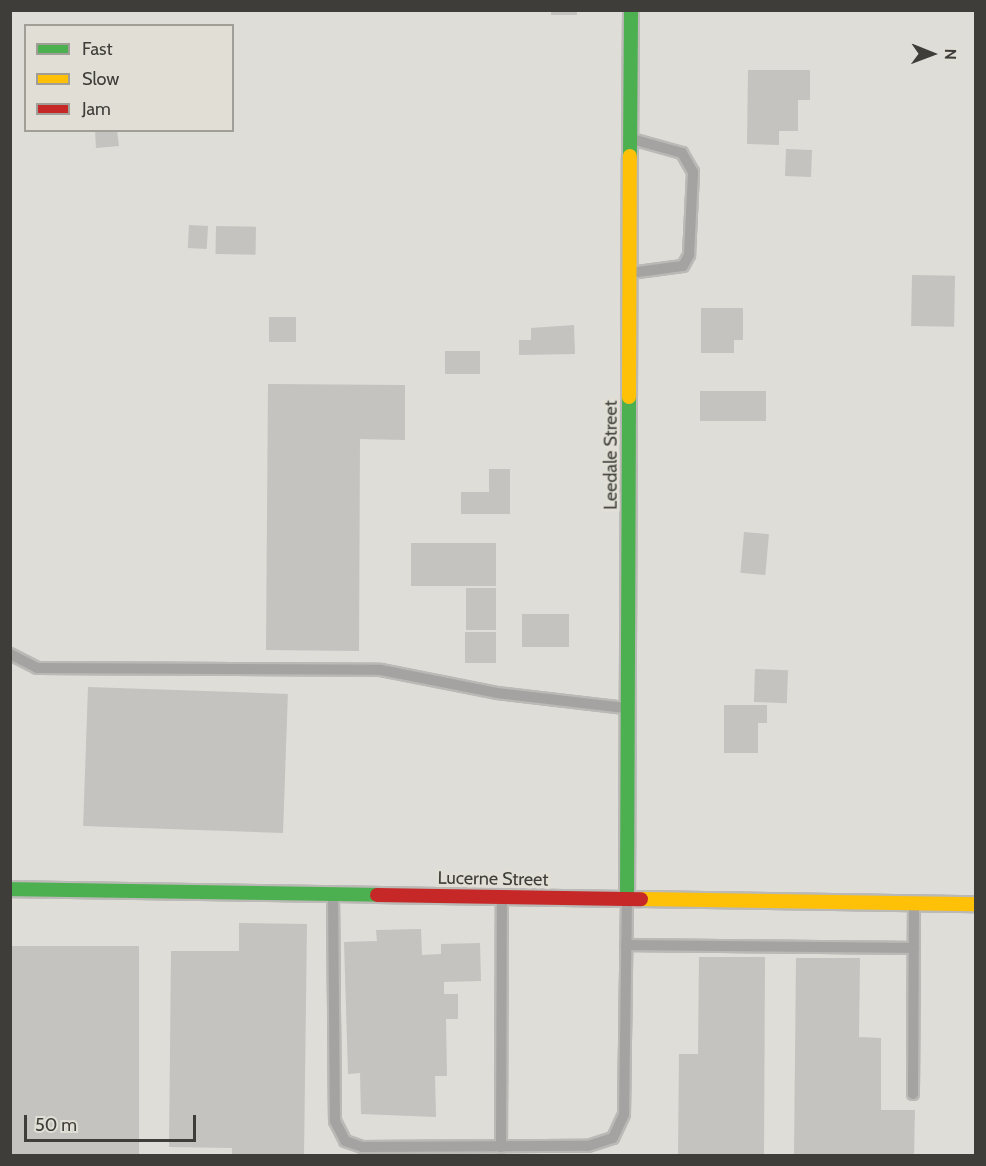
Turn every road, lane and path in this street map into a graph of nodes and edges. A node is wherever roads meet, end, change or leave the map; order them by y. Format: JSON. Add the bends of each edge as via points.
{"nodes":[{"id":1,"x":631,"y":10,"type":"edge"},
{"id":2,"x":630,"y":138,"type":"junction"},
{"id":3,"x":630,"y":273,"type":"junction"},
{"id":4,"x":10,"y":654,"type":"edge"},
{"id":5,"x":628,"y":709,"type":"junction"},
{"id":6,"x":10,"y":890,"type":"edge"},
{"id":7,"x":333,"y":894,"type":"junction"},
{"id":8,"x":502,"y":897,"type":"junction"},
{"id":9,"x":627,"y":899,"type":"junction"},
{"id":10,"x":914,"y":903,"type":"junction"},
{"id":11,"x":975,"y":904,"type":"edge"},
{"id":12,"x":626,"y":945,"type":"junction"},
{"id":13,"x":914,"y":948,"type":"junction"},
{"id":14,"x":913,"y":1094,"type":"dead end"},
{"id":15,"x":501,"y":1147,"type":"junction"}],
"edges":[{"from":1,"to":2,"type":"street","name":"Leedale Street"},
{"from":2,"to":3,"type":"street","name":"Leedale Street"},
{"from":2,"to":3,"type":"lane","via":[[682,153],[693,171],[689,255],[682,266]]},
{"from":3,"to":5,"type":"street","name":"Leedale Street"},
{"from":4,"to":5,"type":"lane","via":[[37,668],[381,670],[497,693]]},
{"from":5,"to":9,"type":"street","name":"Leedale Street"},
{"from":6,"to":7,"type":"street","name":"Lucerne Street"},
{"from":7,"to":8,"type":"street","name":"Lucerne Street"},
{"from":7,"to":15,"type":"lane","via":[[338,1131],[352,1146],[362,1147]]},
{"from":8,"to":9,"type":"street","name":"Lucerne Street"},
{"from":8,"to":15,"type":"lane"},
{"from":9,"to":10,"type":"street","name":"Lucerne Street"},
{"from":9,"to":12,"type":"lane"},
{"from":10,"to":11,"type":"street","name":"Lucerne Street"},
{"from":10,"to":13,"type":"lane"},
{"from":12,"to":13,"type":"lane"},
{"from":12,"to":15,"type":"lane","via":[[621,1127],[613,1137],[588,1146]]},
{"from":13,"to":14,"type":"lane"}]}
